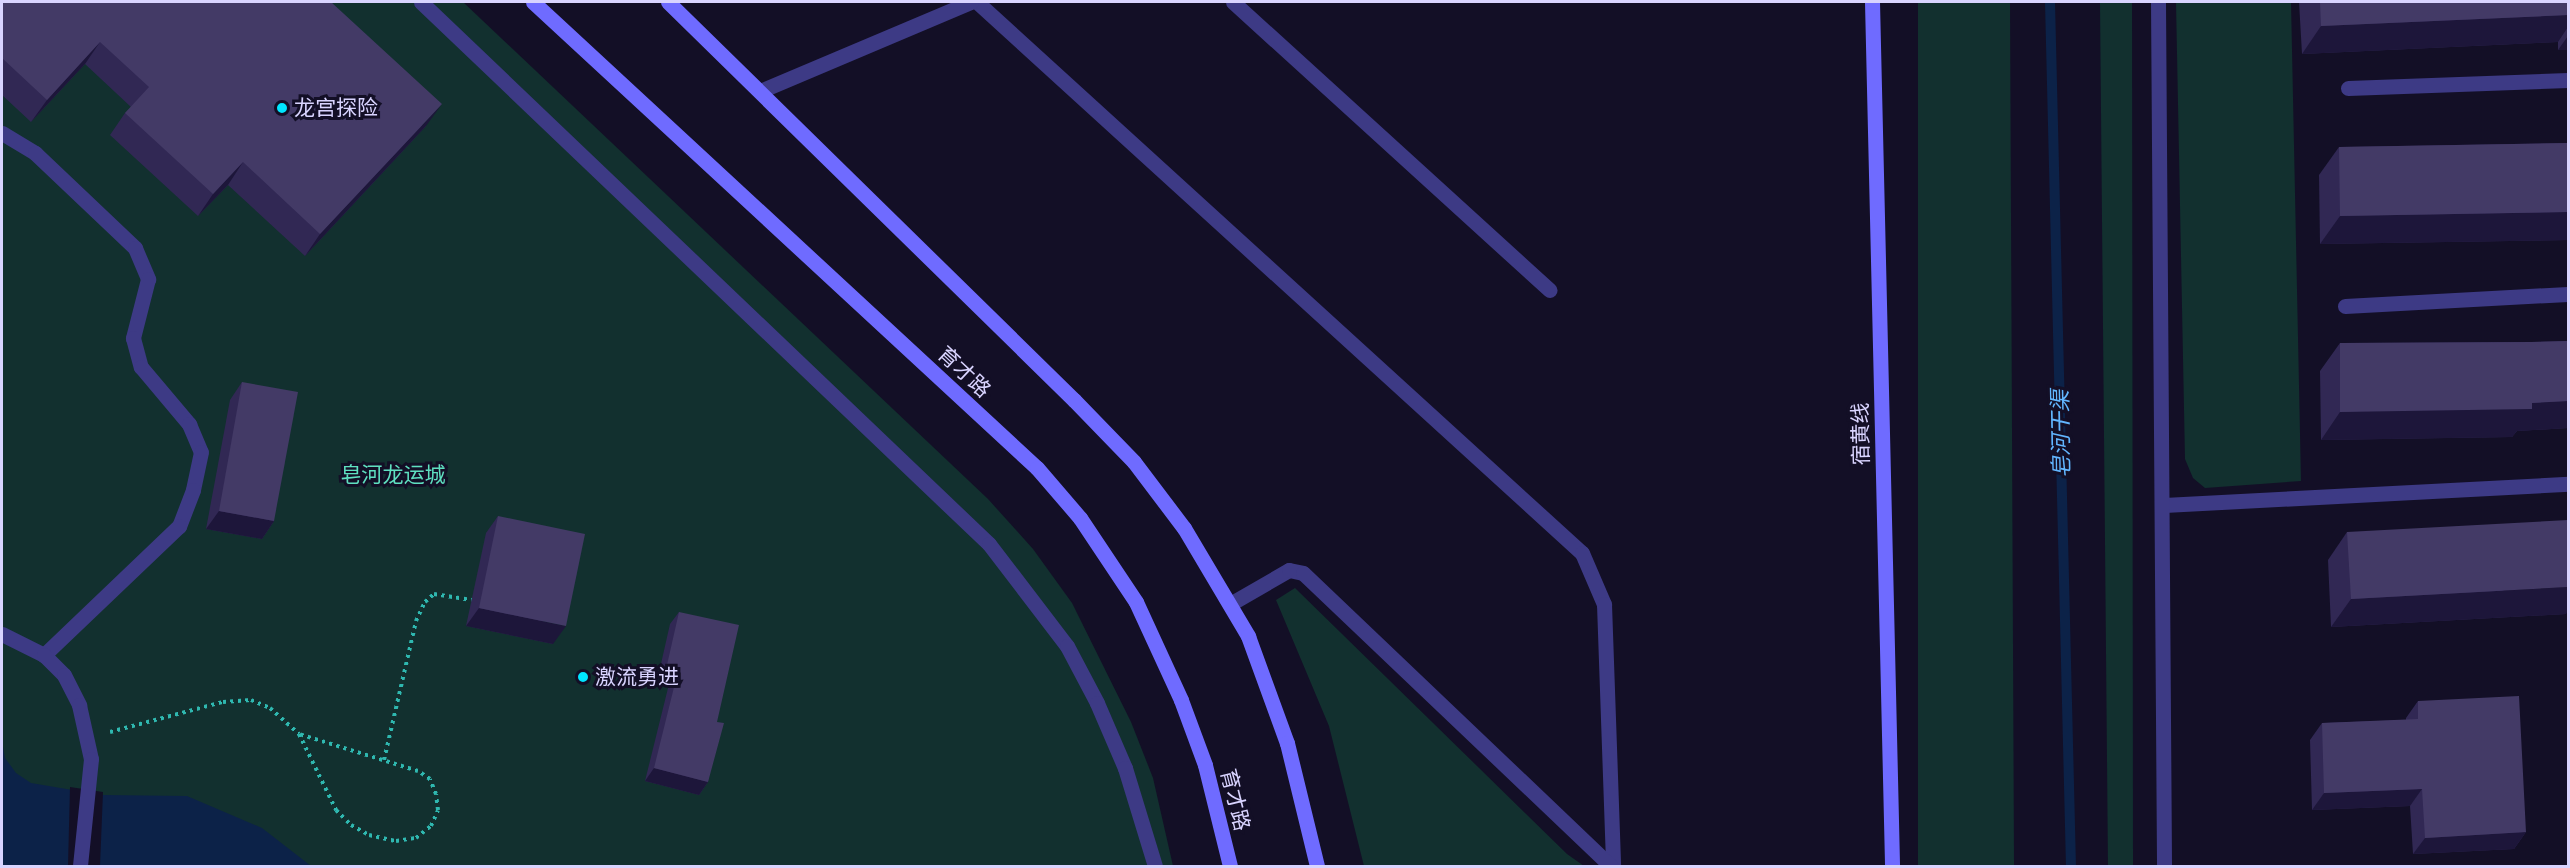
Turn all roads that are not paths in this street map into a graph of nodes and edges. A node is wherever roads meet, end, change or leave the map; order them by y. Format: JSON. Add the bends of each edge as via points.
{"nodes":[{"id":1,"x":421,"y":2,"type":"edge"},
{"id":2,"x":533,"y":2,"type":"edge"},
{"id":3,"x":668,"y":2,"type":"edge"},
{"id":4,"x":971,"y":2,"type":"edge"},
{"id":5,"x":977,"y":2,"type":"edge"},
{"id":6,"x":1233,"y":2,"type":"edge"},
{"id":7,"x":1872,"y":2,"type":"edge"},
{"id":8,"x":2158,"y":2,"type":"edge"},
{"id":9,"x":2568,"y":80,"type":"edge"},
{"id":10,"x":2348,"y":88,"type":"dead end"},
{"id":11,"x":760,"y":91,"type":"junction"},
{"id":12,"x":2,"y":133,"type":"edge"},
{"id":13,"x":1550,"y":290,"type":"dead end"},
{"id":14,"x":2568,"y":294,"type":"edge"},
{"id":15,"x":2345,"y":306,"type":"dead end"},
{"id":16,"x":2568,"y":484,"type":"edge"},
{"id":17,"x":2164,"y":505,"type":"junction"},
{"id":18,"x":1230,"y":604,"type":"junction"},
{"id":19,"x":2,"y":634,"type":"edge"},
{"id":20,"x":44,"y":655,"type":"junction"},
{"id":21,"x":80,"y":867,"type":"edge"},
{"id":22,"x":1155,"y":867,"type":"edge"},
{"id":23,"x":1230,"y":867,"type":"edge"},
{"id":24,"x":1317,"y":867,"type":"edge"},
{"id":25,"x":1612,"y":867,"type":"edge"},
{"id":26,"x":1892,"y":867,"type":"edge"},
{"id":27,"x":2164,"y":867,"type":"edge"}],
"edges":[{"from":1,"to":22,"type":"street","via":[[989,544],[1067,646],[1097,703],[1125,768]]},
{"from":2,"to":23,"type":"street","name":"育才路","via":[[1036,468],[1080,518],[1136,602],[1181,700],[1205,765]]},
{"from":3,"to":11,"type":"street"},
{"from":4,"to":11,"type":"street"},
{"from":5,"to":25,"type":"street","via":[[1582,553],[1604,604]]},
{"from":6,"to":13,"type":"street"},
{"from":7,"to":26,"type":"street","name":"宿黄线"},
{"from":8,"to":17,"type":"street"},
{"from":9,"to":10,"type":"street"},
{"from":11,"to":18,"type":"street","via":[[1134,462],[1184,528]]},
{"from":12,"to":20,"type":"street","via":[[35,153],[135,248],[148,279],[133,338],[141,367],[189,424],[201,452],[193,490],[178,526]]},
{"from":14,"to":15,"type":"street"},
{"from":16,"to":17,"type":"street"},
{"from":17,"to":27,"type":"street"},
{"from":18,"to":24,"type":"street","via":[[1248,636],[1287,743]]},
{"from":18,"to":25,"type":"street","via":[[1289,570],[1303,573]]},
{"from":19,"to":20,"type":"street"},
{"from":20,"to":21,"type":"street","via":[[64,675],[79,705],[86,738],[90,782]]}]}
